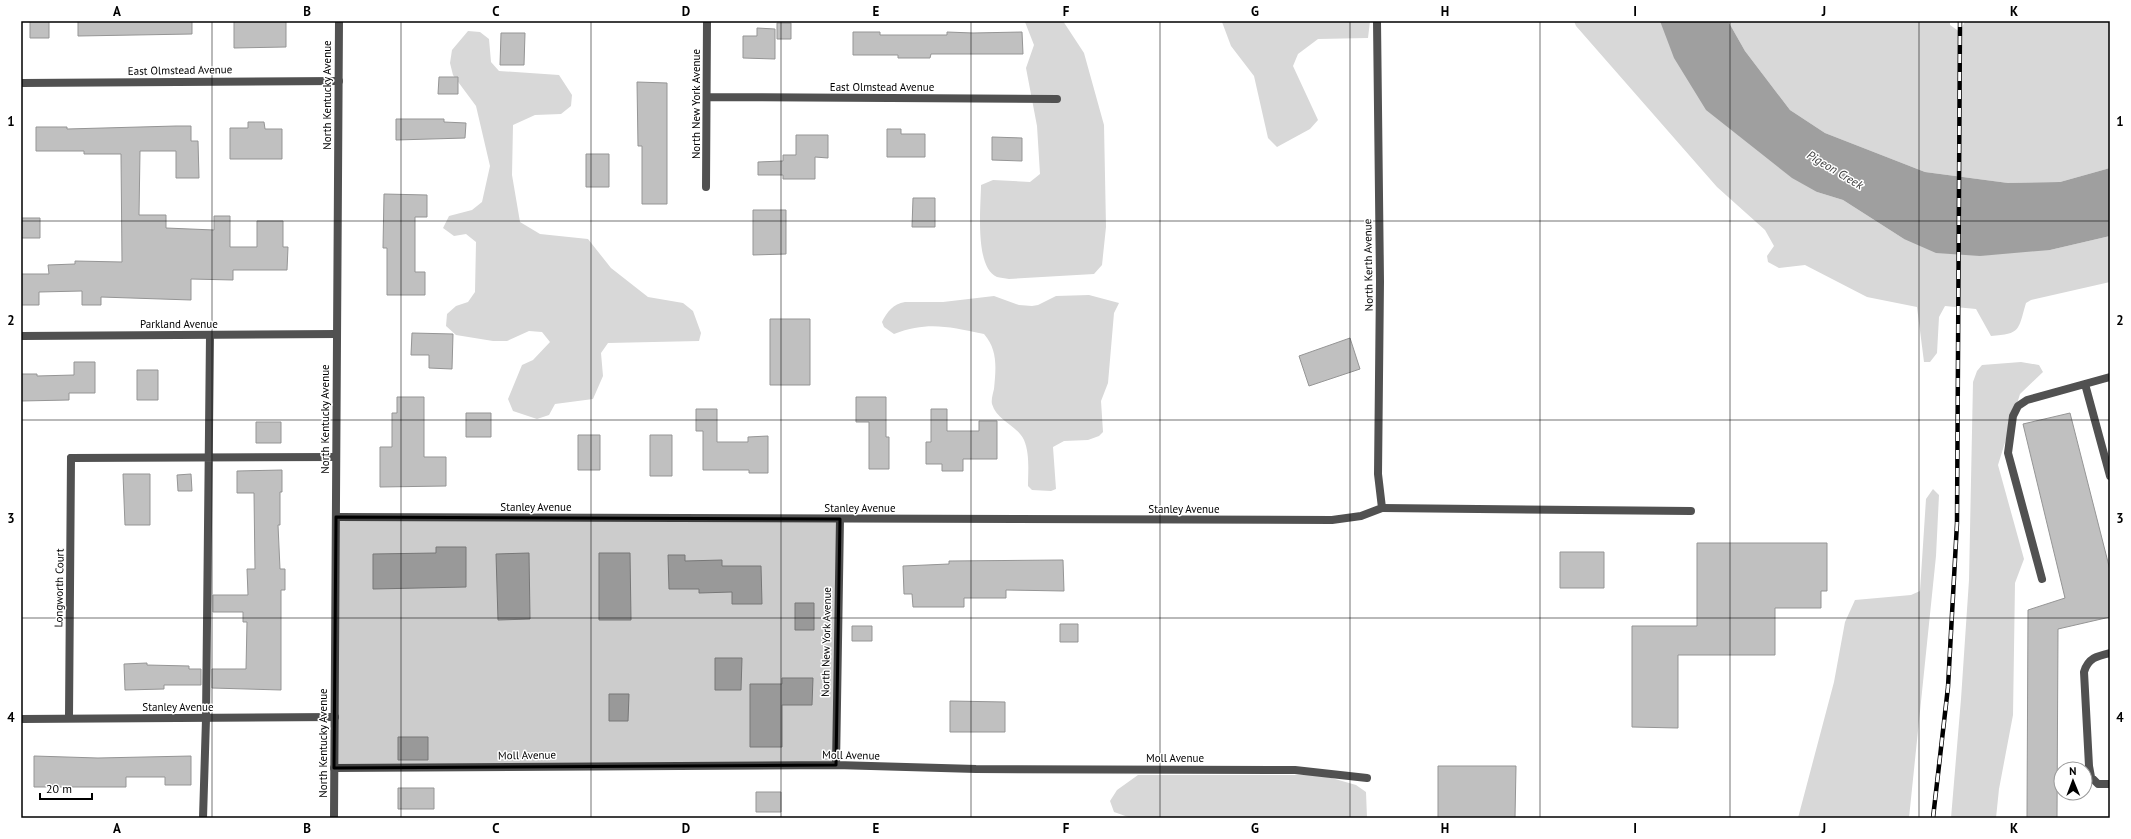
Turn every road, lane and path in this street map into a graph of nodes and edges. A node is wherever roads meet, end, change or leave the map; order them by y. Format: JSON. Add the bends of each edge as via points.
{"nodes":[{"id":1,"x":339,"y":21,"type":"edge"},
{"id":2,"x":707,"y":21,"type":"edge"},
{"id":3,"x":1377,"y":21,"type":"edge"},
{"id":4,"x":338,"y":81,"type":"junction"},
{"id":5,"x":21,"y":83,"type":"edge"},
{"id":6,"x":707,"y":97,"type":"junction"},
{"id":7,"x":1057,"y":98,"type":"dead end"},
{"id":8,"x":706,"y":187,"type":"dead end"},
{"id":9,"x":337,"y":334,"type":"junction"},
{"id":10,"x":210,"y":335,"type":"junction"},
{"id":11,"x":21,"y":336,"type":"edge"},
{"id":12,"x":2110,"y":377,"type":"edge"},
{"id":13,"x":2085,"y":384,"type":"junction"},
{"id":14,"x":210,"y":457,"type":"junction"},
{"id":15,"x":336,"y":457,"type":"junction"},
{"id":16,"x":2110,"y":476,"type":"edge"},
{"id":17,"x":1382,"y":508,"type":"junction"},
{"id":18,"x":1691,"y":511,"type":"dead end"},
{"id":19,"x":336,"y":517,"type":"junction"},
{"id":20,"x":840,"y":519,"type":"junction"},
{"id":21,"x":2042,"y":580,"type":"dead end"},
{"id":22,"x":2110,"y":653,"type":"edge"},
{"id":23,"x":335,"y":717,"type":"junction"},
{"id":24,"x":69,"y":718,"type":"junction"},
{"id":25,"x":21,"y":719,"type":"edge"},
{"id":26,"x":206,"y":719,"type":"junction"},
{"id":27,"x":836,"y":765,"type":"junction"},
{"id":28,"x":334,"y":768,"type":"junction"},
{"id":29,"x":1367,"y":778,"type":"dead end"},
{"id":30,"x":2110,"y":784,"type":"edge"},
{"id":31,"x":203,"y":818,"type":"edge"},
{"id":32,"x":334,"y":818,"type":"edge"}],
"edges":[{"from":1,"to":4,"type":"street","name":"North Kentucky Avenue"},
{"from":2,"to":6,"type":"street","name":"North New York Avenue"},
{"from":3,"to":17,"type":"street","name":"North Kerth Avenue","via":[[1380,281],[1378,474]]},
{"from":4,"to":5,"type":"street","name":"East Olmstead Avenue"},
{"from":4,"to":9,"type":"street","name":"North Kentucky Avenue"},
{"from":6,"to":7,"type":"street","name":"East Olmstead Avenue"},
{"from":6,"to":8,"type":"street","name":"North New York Avenue"},
{"from":9,"to":10,"type":"street","name":"Parkland Avenue"},
{"from":9,"to":15,"type":"street","name":"North Kentucky Avenue"},
{"from":10,"to":11,"type":"street","name":"Parkland Avenue"},
{"from":10,"to":14,"type":"street"},
{"from":12,"to":13,"type":"street"},
{"from":13,"to":16,"type":"street"},
{"from":13,"to":21,"type":"street","via":[[2027,400],[2018,406],[2013,416],[2008,453]]},
{"from":14,"to":15,"type":"street"},
{"from":14,"to":24,"type":"street","name":"Longworth Court","via":[[71,458]]},
{"from":14,"to":26,"type":"street"},
{"from":15,"to":19,"type":"street","name":"North Kentucky Avenue"},
{"from":17,"to":18,"type":"street"},
{"from":17,"to":20,"type":"street","name":"Stanley Avenue","via":[[1361,516],[1332,520]]},
{"from":19,"to":20,"type":"street","name":"Stanley Avenue"},
{"from":19,"to":23,"type":"street","name":"North Kentucky Avenue"},
{"from":20,"to":27,"type":"street","name":"North New York Avenue"},
{"from":22,"to":30,"type":"street","via":[[2093,657],[2087,663],[2084,672],[2091,777],[2098,784]]},
{"from":23,"to":26,"type":"street","name":"Stanley Avenue"},
{"from":23,"to":28,"type":"street","name":"North Kentucky Avenue"},
{"from":24,"to":25,"type":"street","name":"Stanley Avenue"},
{"from":24,"to":26,"type":"street","name":"Stanley Avenue"},
{"from":26,"to":31,"type":"street"},
{"from":27,"to":28,"type":"street","name":"Moll Avenue"},
{"from":27,"to":29,"type":"street","name":"Moll Avenue","via":[[976,769],[1295,770]]},
{"from":28,"to":32,"type":"street","name":"North Kentucky Avenue"}]}
